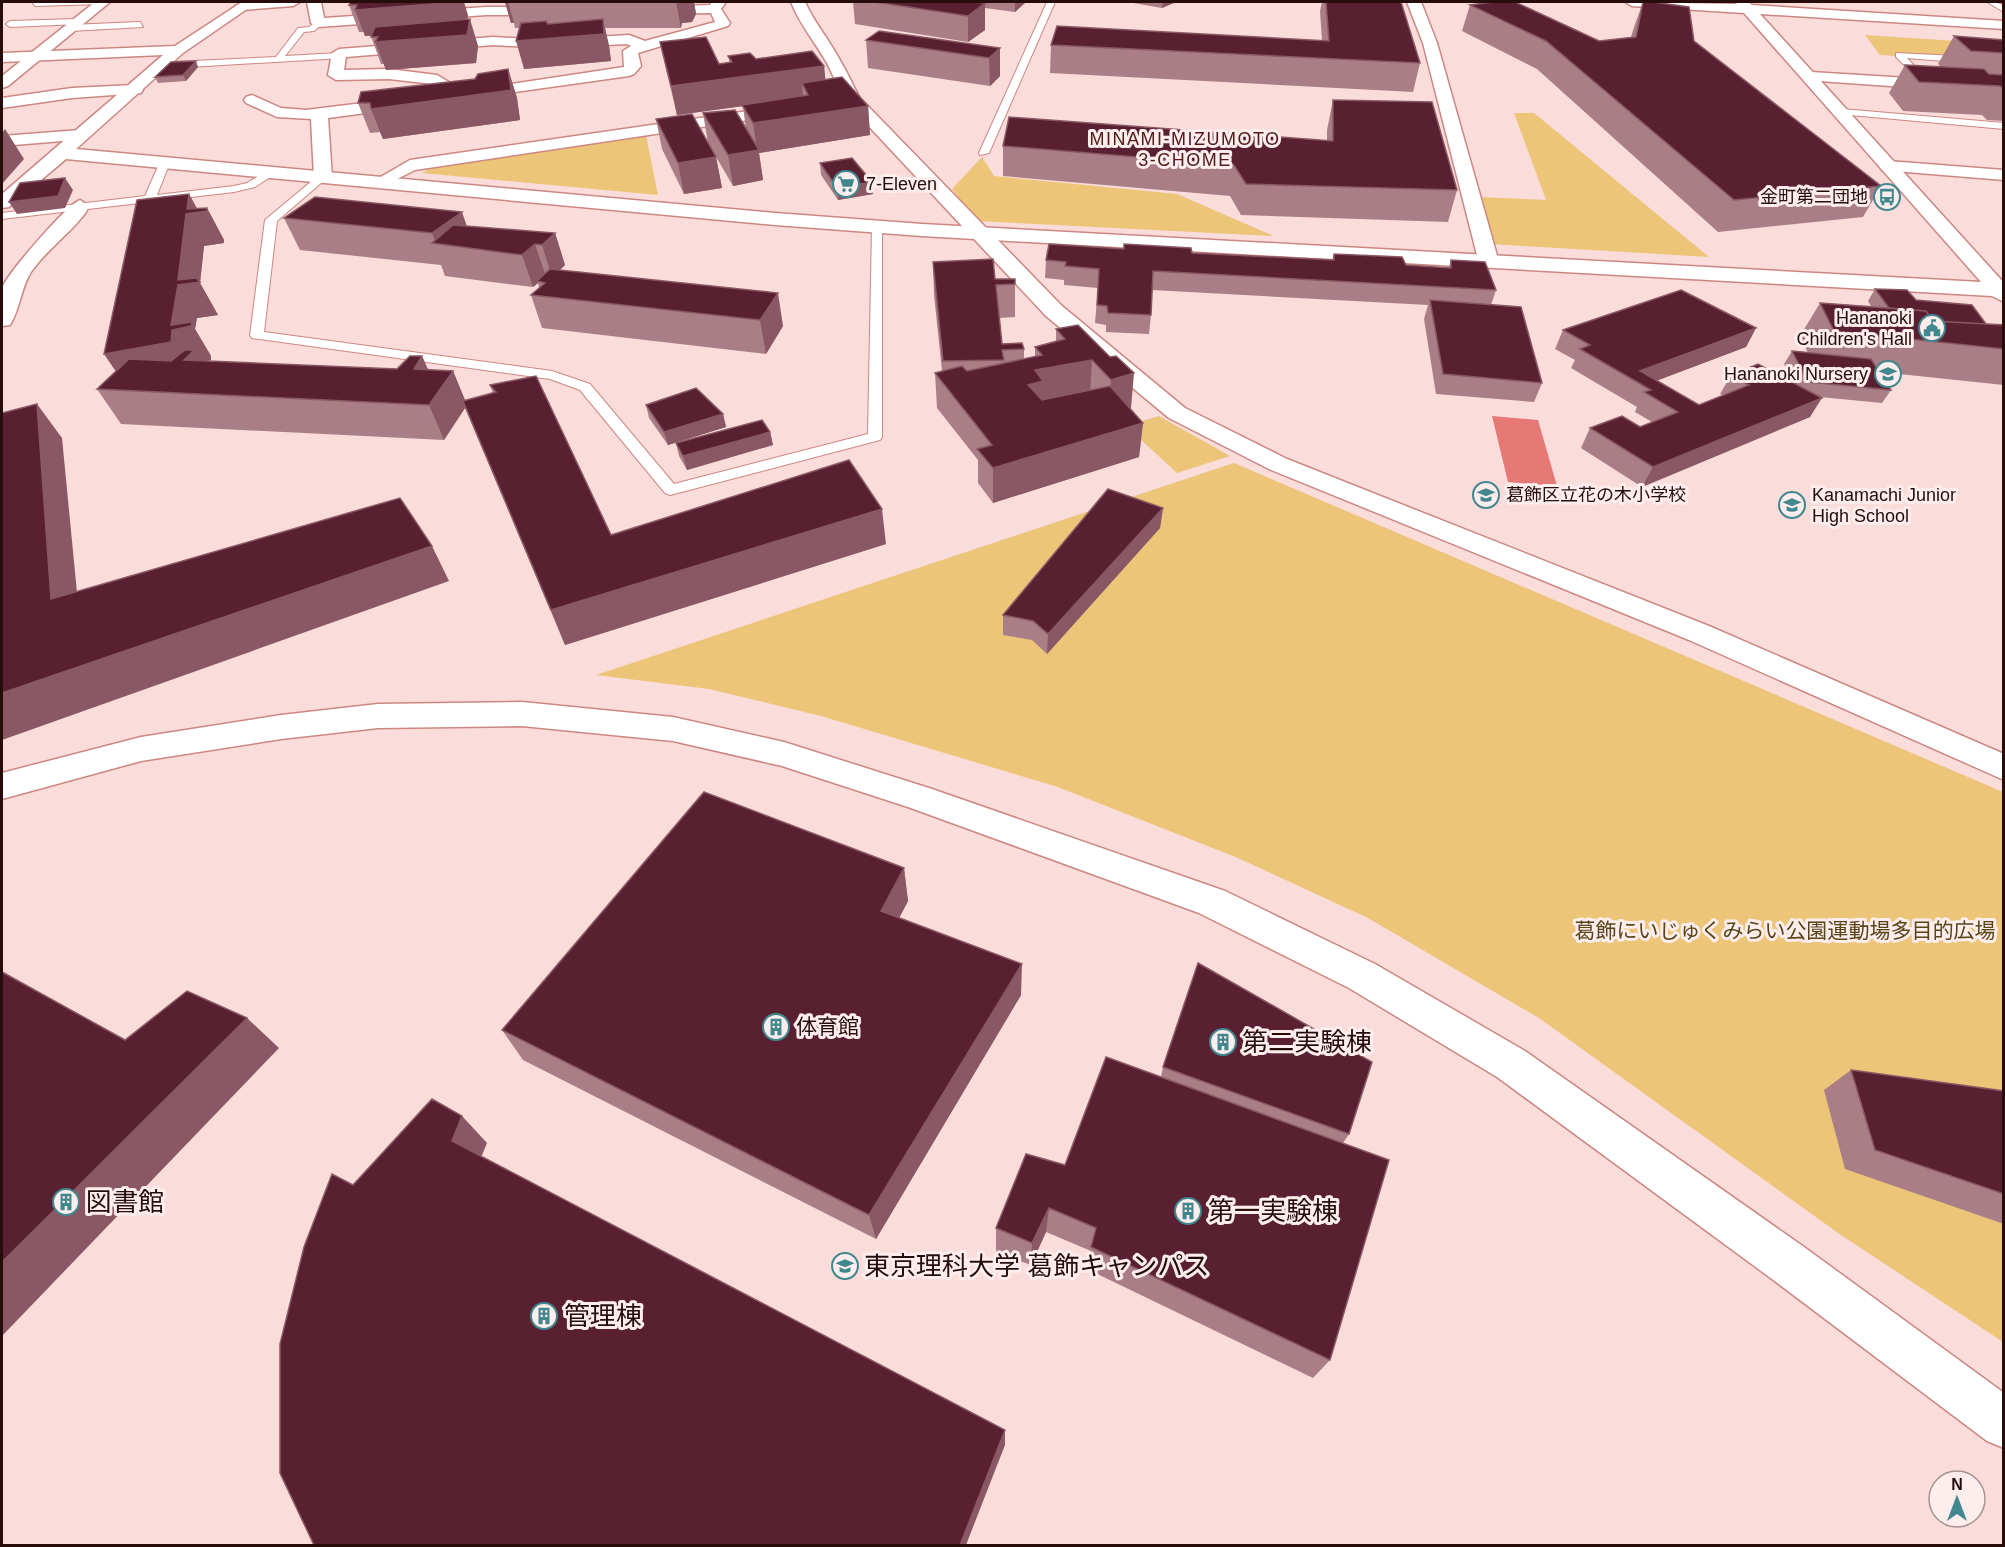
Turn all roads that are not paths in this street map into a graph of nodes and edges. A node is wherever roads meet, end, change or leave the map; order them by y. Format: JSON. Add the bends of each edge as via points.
{"nodes":[{"id":1,"x":293,"y":2,"type":"edge"},
{"id":2,"x":314,"y":2,"type":"edge"},
{"id":3,"x":798,"y":2,"type":"edge"},
{"id":4,"x":1050,"y":2,"type":"edge"},
{"id":5,"x":1414,"y":2,"type":"edge"},
{"id":6,"x":1632,"y":2,"type":"edge"},
{"id":7,"x":1991,"y":2,"type":"edge"},
{"id":8,"x":35,"y":4,"type":"dead end"},
{"id":9,"x":246,"y":4,"type":"edge"},
{"id":10,"x":717,"y":5,"type":"edge"},
{"id":11,"x":104,"y":6,"type":"edge"},
{"id":12,"x":1746,"y":6,"type":"edge"},
{"id":13,"x":482,"y":8,"type":"edge"},
{"id":14,"x":566,"y":10,"type":"dead end"},
{"id":15,"x":634,"y":10,"type":"dead end"},
{"id":16,"x":2004,"y":10,"type":"edge"},
{"id":17,"x":77,"y":22,"type":"junction"},
{"id":18,"x":339,"y":22,"type":"junction"},
{"id":19,"x":318,"y":23,"type":"junction"},
{"id":20,"x":10,"y":24,"type":"dead end"},
{"id":21,"x":2004,"y":24,"type":"edge"},
{"id":22,"x":140,"y":25,"type":"dead end"},
{"id":23,"x":493,"y":41,"type":"junction"},
{"id":24,"x":643,"y":46,"type":"junction"},
{"id":25,"x":178,"y":50,"type":"junction"},
{"id":26,"x":339,"y":55,"type":"junction"},
{"id":27,"x":35,"y":56,"type":"junction"},
{"id":28,"x":500,"y":56,"type":"dead end"},
{"id":29,"x":2,"y":57,"type":"edge"},
{"id":30,"x":1956,"y":59,"type":"edge"},
{"id":31,"x":278,"y":60,"type":"junction"},
{"id":32,"x":160,"y":65,"type":"junction"},
{"id":33,"x":1811,"y":76,"type":"junction"},
{"id":34,"x":2,"y":82,"type":"edge"},
{"id":35,"x":1926,"y":84,"type":"junction"},
{"id":36,"x":2004,"y":89,"type":"edge"},
{"id":37,"x":135,"y":90,"type":"junction"},
{"id":38,"x":459,"y":95,"type":"junction"},
{"id":39,"x":437,"y":98,"type":"edge"},
{"id":40,"x":252,"y":100,"type":"dead end"},
{"id":41,"x":415,"y":102,"type":"edge"},
{"id":42,"x":2,"y":103,"type":"edge"},
{"id":43,"x":808,"y":107,"type":"edge"},
{"id":44,"x":1842,"y":112,"type":"junction"},
{"id":45,"x":318,"y":113,"type":"junction"},
{"id":46,"x":2004,"y":126,"type":"edge"},
{"id":47,"x":80,"y":135,"type":"junction"},
{"id":48,"x":2,"y":141,"type":"edge"},
{"id":49,"x":62,"y":153,"type":"junction"},
{"id":50,"x":984,"y":153,"type":"dead end"},
{"id":51,"x":165,"y":162,"type":"junction"},
{"id":52,"x":1888,"y":166,"type":"junction"},
{"id":53,"x":273,"y":172,"type":"junction"},
{"id":54,"x":2004,"y":175,"type":"edge"},
{"id":55,"x":323,"y":177,"type":"junction"},
{"id":56,"x":381,"y":182,"type":"junction"},
{"id":57,"x":150,"y":198,"type":"junction"},
{"id":58,"x":2,"y":202,"type":"edge"},
{"id":59,"x":80,"y":206,"type":"junction"},
{"id":60,"x":2,"y":216,"type":"edge"},
{"id":61,"x":878,"y":227,"type":"junction"},
{"id":62,"x":977,"y":233,"type":"junction"},
{"id":63,"x":1488,"y":259,"type":"junction"},
{"id":64,"x":2001,"y":292,"type":"edge"},
{"id":65,"x":2,"y":320,"type":"edge"},
{"id":66,"x":2004,"y":768,"type":"edge"},
{"id":67,"x":2,"y":786,"type":"edge"},
{"id":68,"x":2004,"y":1424,"type":"edge"}],
"edges":[{"from":1,"to":9,"type":"street"},
{"from":2,"to":19,"type":"street"},
{"from":3,"to":62,"type":"street","via":[[806,22],[835,64],[843,102]]},
{"from":4,"to":50,"type":"lane"},
{"from":5,"to":63,"type":"street","via":[[1430,43]]},
{"from":6,"to":12,"type":"street"},
{"from":7,"to":16,"type":"lane"},
{"from":8,"to":11,"type":"lane"},
{"from":9,"to":25,"type":"street"},
{"from":10,"to":15,"type":"street"},
{"from":10,"to":24,"type":"street","via":[[723,23],[718,26]]},
{"from":11,"to":17,"type":"street"},
{"from":12,"to":21,"type":"street"},
{"from":12,"to":33,"type":"street"},
{"from":13,"to":14,"type":"street"},
{"from":13,"to":18,"type":"street"},
{"from":13,"to":23,"type":"street"},
{"from":17,"to":20,"type":"lane"},
{"from":17,"to":22,"type":"lane"},
{"from":17,"to":27,"type":"street"},
{"from":18,"to":19,"type":"street"},
{"from":18,"to":26,"type":"street"},
{"from":19,"to":31,"type":"lane","via":[[301,30]]},
{"from":23,"to":24,"type":"street","via":[[546,44],[629,39]]},
{"from":23,"to":26,"type":"street"},
{"from":23,"to":28,"type":"street"},
{"from":24,"to":38,"type":"street","via":[[630,51],[633,66],[629,71],[501,80]]},
{"from":25,"to":27,"type":"street"},
{"from":25,"to":32,"type":"street"},
{"from":26,"to":31,"type":"lane"},
{"from":26,"to":38,"type":"street","via":[[336,75],[389,74],[437,80]]},
{"from":27,"to":29,"type":"street"},
{"from":27,"to":34,"type":"street"},
{"from":30,"to":35,"type":"lane","via":[[1899,55]]},
{"from":31,"to":32,"type":"lane"},
{"from":32,"to":37,"type":"street"},
{"from":33,"to":35,"type":"street"},
{"from":33,"to":44,"type":"street"},
{"from":35,"to":36,"type":"street"},
{"from":37,"to":42,"type":"street","via":[[72,93]]},
{"from":37,"to":47,"type":"street"},
{"from":38,"to":39,"type":"street"},
{"from":40,"to":45,"type":"street","via":[[277,112]]},
{"from":41,"to":45,"type":"street"},
{"from":43,"to":56,"type":"street","via":[[410,165]]},
{"from":44,"to":46,"type":"lane"},
{"from":44,"to":52,"type":"street"},
{"from":45,"to":55,"type":"street"},
{"from":47,"to":48,"type":"street"},
{"from":47,"to":49,"type":"street"},
{"from":49,"to":51,"type":"street"},
{"from":49,"to":58,"type":"street"},
{"from":51,"to":53,"type":"street"},
{"from":51,"to":57,"type":"lane"},
{"from":52,"to":54,"type":"street"},
{"from":52,"to":64,"type":"street"},
{"from":53,"to":55,"type":"street"},
{"from":53,"to":57,"type":"lane","via":[[252,185],[234,189]]},
{"from":55,"to":56,"type":"street"},
{"from":55,"to":61,"type":"lane","via":[[271,220],[257,335],[552,375],[585,387],[670,490],[875,437]]},
{"from":56,"to":61,"type":"street"},
{"from":57,"to":59,"type":"lane"},
{"from":59,"to":60,"type":"lane"},
{"from":59,"to":65,"type":"street","via":[[21,271],[11,286]]},
{"from":61,"to":62,"type":"street"},
{"from":62,"to":63,"type":"street"},
{"from":62,"to":66,"type":"street","via":[[1054,311],[1177,413],[1232,443],[1699,633]]},
{"from":63,"to":64,"type":"street"},
{"from":67,"to":68,"type":"street","via":[[141,750],[378,716],[522,714],[673,729],[784,754],[1212,902],[1362,976],[1511,1064]]}]}
